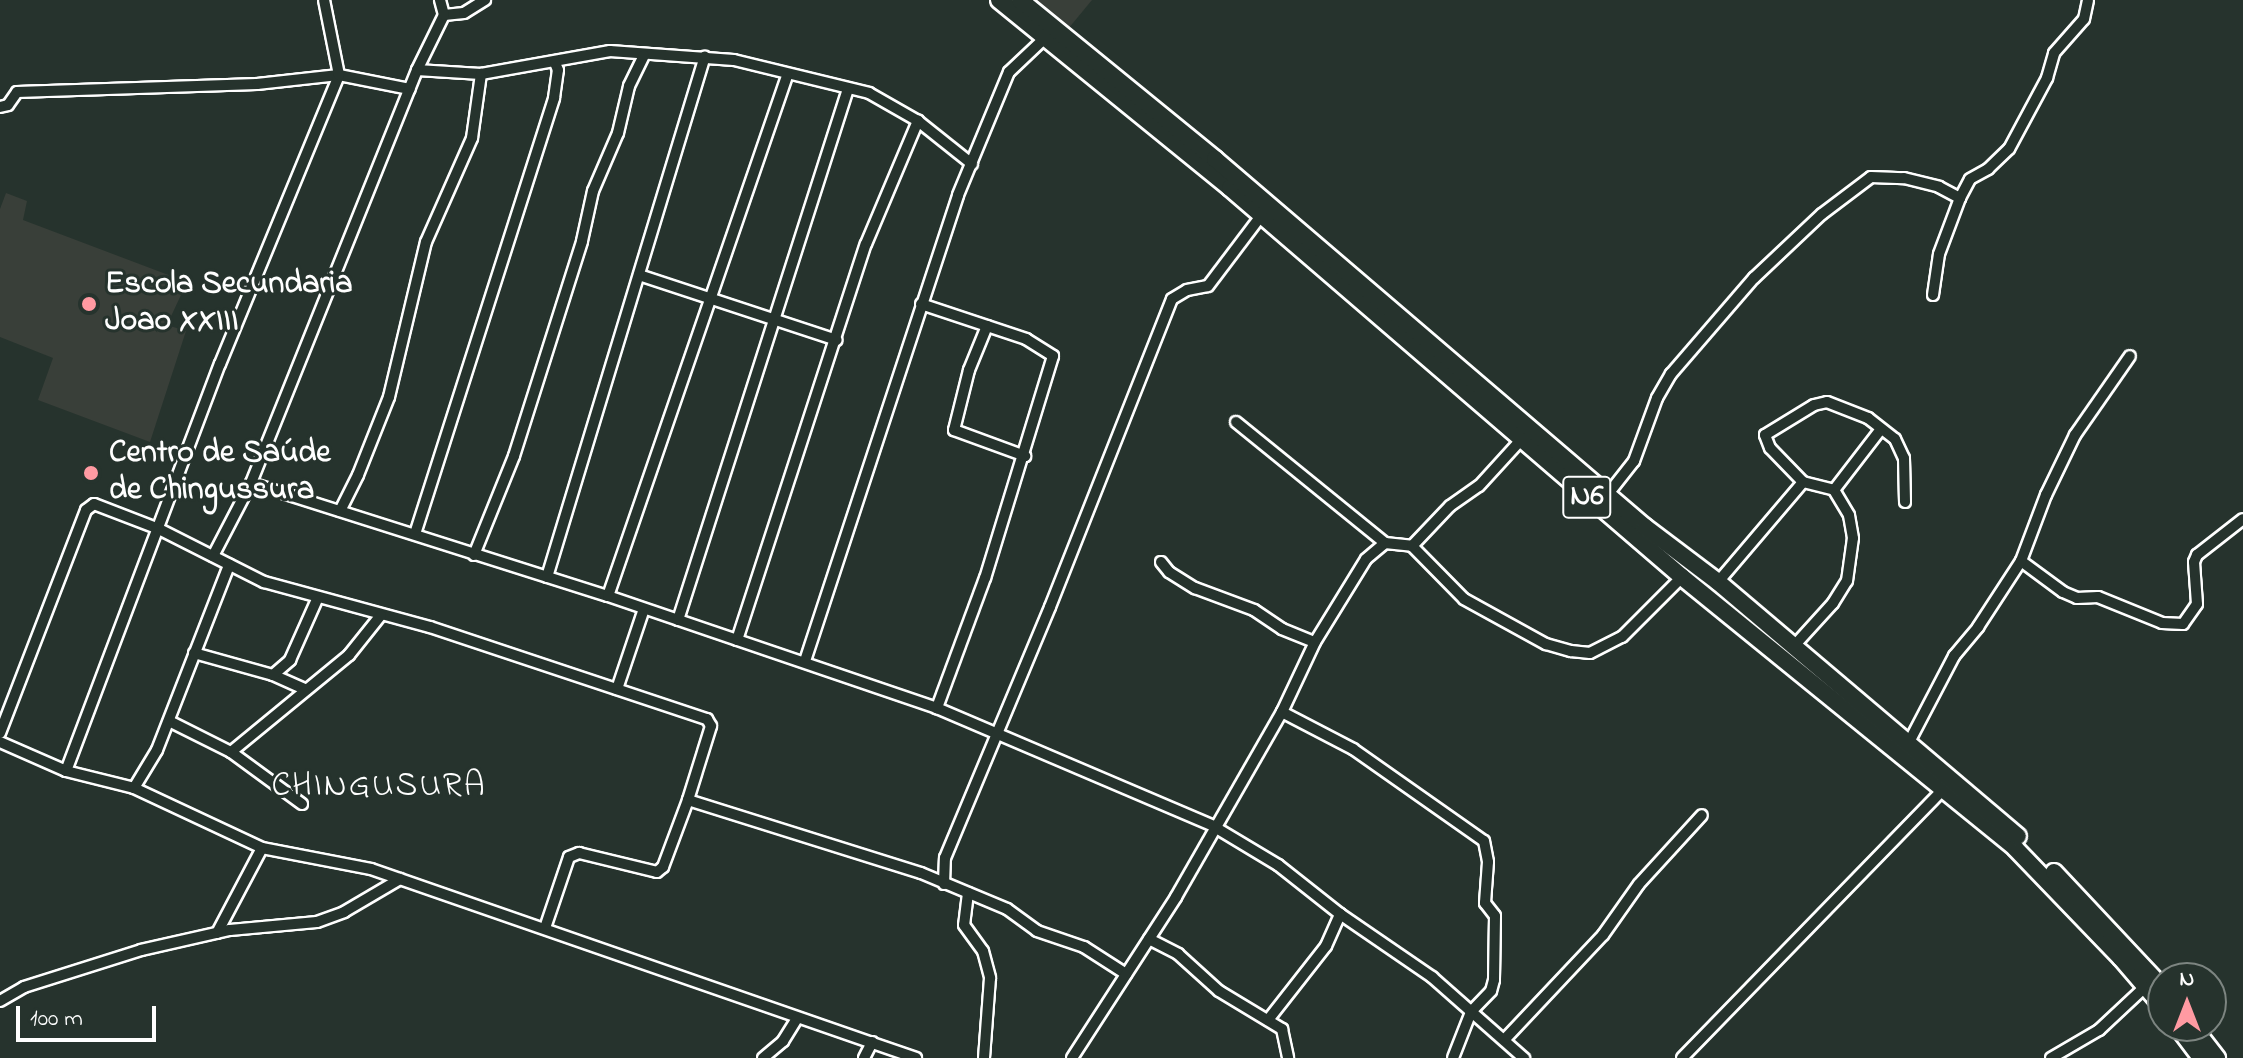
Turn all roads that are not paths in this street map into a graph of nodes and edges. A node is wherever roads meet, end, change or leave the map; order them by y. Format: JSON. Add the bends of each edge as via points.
{"nodes":[{"id":1,"x":324,"y":0,"type":"edge"},
{"id":2,"x":440,"y":0,"type":"edge"},
{"id":3,"x":485,"y":0,"type":"edge"},
{"id":4,"x":999,"y":0,"type":"edge"},
{"id":5,"x":1020,"y":0,"type":"edge"},
{"id":6,"x":2088,"y":0,"type":"edge"},
{"id":7,"x":444,"y":15,"type":"junction"},
{"id":8,"x":1045,"y":38,"type":"junction"},
{"id":9,"x":644,"y":55,"type":"junction"},
{"id":10,"x":705,"y":56,"type":"junction"},
{"id":11,"x":555,"y":63,"type":"junction"},
{"id":12,"x":417,"y":70,"type":"junction"},
{"id":13,"x":481,"y":74,"type":"junction"},
{"id":14,"x":339,"y":75,"type":"junction"},
{"id":15,"x":787,"y":76,"type":"junction"},
{"id":16,"x":410,"y":89,"type":"junction"},
{"id":17,"x":848,"y":89,"type":"junction"},
{"id":18,"x":0,"y":107,"type":"edge"},
{"id":19,"x":918,"y":121,"type":"junction"},
{"id":20,"x":972,"y":164,"type":"junction"},
{"id":21,"x":1960,"y":198,"type":"junction"},
{"id":22,"x":1261,"y":216,"type":"junction"},
{"id":23,"x":639,"y":275,"type":"junction"},
{"id":24,"x":1933,"y":295,"type":"dead end"},
{"id":25,"x":711,"y":297,"type":"junction"},
{"id":26,"x":921,"y":304,"type":"junction"},
{"id":27,"x":775,"y":319,"type":"junction"},
{"id":28,"x":987,"y":326,"type":"junction"},
{"id":29,"x":837,"y":340,"type":"junction"},
{"id":30,"x":2130,"y":356,"type":"dead end"},
{"id":31,"x":1236,"y":422,"type":"dead end"},
{"id":32,"x":1881,"y":429,"type":"junction"},
{"id":33,"x":1521,"y":440,"type":"junction"},
{"id":34,"x":1025,"y":456,"type":"junction"},
{"id":35,"x":1803,"y":482,"type":"junction"},
{"id":36,"x":251,"y":483,"type":"junction"},
{"id":37,"x":1834,"y":490,"type":"junction"},
{"id":38,"x":1608,"y":494,"type":"junction"},
{"id":39,"x":1905,"y":502,"type":"dead end"},
{"id":40,"x":340,"y":511,"type":"junction"},
{"id":41,"x":2243,"y":519,"type":"edge"},
{"id":42,"x":159,"y":529,"type":"junction"},
{"id":43,"x":415,"y":534,"type":"junction"},
{"id":44,"x":1385,"y":543,"type":"junction"},
{"id":45,"x":1412,"y":546,"type":"junction"},
{"id":46,"x":474,"y":555,"type":"junction"},
{"id":47,"x":213,"y":556,"type":"junction"},
{"id":48,"x":2021,"y":561,"type":"junction"},
{"id":49,"x":1161,"y":562,"type":"dead end"},
{"id":50,"x":229,"y":565,"type":"junction"},
{"id":51,"x":547,"y":577,"type":"junction"},
{"id":52,"x":1682,"y":577,"type":"junction"},
{"id":53,"x":1718,"y":582,"type":"junction"},
{"id":54,"x":608,"y":596,"type":"junction"},
{"id":55,"x":318,"y":597,"type":"junction"},
{"id":56,"x":644,"y":609,"type":"junction"},
{"id":57,"x":381,"y":615,"type":"junction"},
{"id":58,"x":678,"y":620,"type":"junction"},
{"id":59,"x":737,"y":640,"type":"junction"},
{"id":60,"x":1315,"y":642,"type":"junction"},
{"id":61,"x":1794,"y":646,"type":"junction"},
{"id":62,"x":194,"y":653,"type":"junction"},
{"id":63,"x":805,"y":661,"type":"junction"},
{"id":64,"x":273,"y":675,"type":"junction"},
{"id":65,"x":617,"y":689,"type":"junction"},
{"id":66,"x":306,"y":690,"type":"junction"},
{"id":67,"x":937,"y":708,"type":"junction"},
{"id":68,"x":1282,"y":712,"type":"junction"},
{"id":69,"x":169,"y":721,"type":"junction"},
{"id":70,"x":997,"y":732,"type":"junction"},
{"id":71,"x":0,"y":733,"type":"edge"},
{"id":72,"x":0,"y":742,"type":"edge"},
{"id":73,"x":1906,"y":749,"type":"junction"},
{"id":74,"x":231,"y":752,"type":"junction"},
{"id":75,"x":66,"y":771,"type":"junction"},
{"id":76,"x":134,"y":788,"type":"junction"},
{"id":77,"x":1944,"y":789,"type":"junction"},
{"id":78,"x":688,"y":800,"type":"junction"},
{"id":79,"x":302,"y":804,"type":"dead end"},
{"id":80,"x":1702,"y":815,"type":"dead end"},
{"id":81,"x":1213,"y":826,"type":"junction"},
{"id":82,"x":262,"y":848,"type":"junction"},
{"id":83,"x":945,"y":858,"type":"junction"},
{"id":84,"x":921,"y":873,"type":"junction"},
{"id":85,"x":400,"y":879,"type":"junction"},
{"id":86,"x":944,"y":884,"type":"junction"},
{"id":87,"x":968,"y":893,"type":"junction"},
{"id":88,"x":1340,"y":914,"type":"junction"},
{"id":89,"x":545,"y":928,"type":"junction"},
{"id":90,"x":217,"y":933,"type":"junction"},
{"id":91,"x":1149,"y":939,"type":"junction"},
{"id":92,"x":2147,"y":970,"type":"edge"},
{"id":93,"x":1126,"y":974,"type":"junction"},
{"id":94,"x":2146,"y":986,"type":"joint"},
{"id":95,"x":0,"y":1001,"type":"edge"},
{"id":96,"x":1471,"y":1012,"type":"junction"},
{"id":97,"x":797,"y":1019,"type":"junction"},
{"id":98,"x":1268,"y":1020,"type":"junction"},
{"id":99,"x":1505,"y":1039,"type":"junction"},
{"id":100,"x":872,"y":1042,"type":"junction"},
{"id":101,"x":2204,"y":1042,"type":"edge"},
{"id":102,"x":763,"y":1058,"type":"edge"},
{"id":103,"x":864,"y":1058,"type":"edge"},
{"id":104,"x":916,"y":1058,"type":"edge"},
{"id":105,"x":984,"y":1058,"type":"edge"},
{"id":106,"x":1072,"y":1058,"type":"edge"},
{"id":107,"x":1288,"y":1058,"type":"edge"},
{"id":108,"x":1453,"y":1058,"type":"edge"},
{"id":109,"x":1524,"y":1058,"type":"edge"},
{"id":110,"x":1682,"y":1058,"type":"edge"},
{"id":111,"x":2051,"y":1058,"type":"edge"},
{"id":112,"x":2217,"y":1058,"type":"edge"}],
"edges":[{"from":1,"to":14,"type":"street"},
{"from":2,"to":7,"type":"street"},
{"from":3,"to":7,"type":"street","via":[[464,13]]},
{"from":4,"to":8,"type":"highway","number":"N6"},
{"from":5,"to":38,"type":"highway","number":"N6"},
{"from":6,"to":21,"type":"street","via":[[2084,19],[2054,53],[2047,78],[2009,149],[1970,179]]},
{"from":7,"to":12,"type":"street"},
{"from":8,"to":20,"type":"street","via":[[1009,72]]},
{"from":8,"to":22,"type":"highway","number":"N6"},
{"from":9,"to":10,"type":"street"},
{"from":9,"to":11,"type":"street","via":[[597,52]]},
{"from":9,"to":46,"type":"street","via":[[593,191],[514,456]]},
{"from":10,"to":15,"type":"street"},
{"from":10,"to":23,"type":"street"},
{"from":11,"to":13,"type":"street"},
{"from":11,"to":43,"type":"street","via":[[554,98]]},
{"from":12,"to":13,"type":"street"},
{"from":12,"to":16,"type":"street"},
{"from":13,"to":40,"type":"street","via":[[472,138],[426,242],[389,397]]},
{"from":14,"to":16,"type":"street"},
{"from":14,"to":18,"type":"street","via":[[257,84],[17,92]]},
{"from":14,"to":42,"type":"street","via":[[235,325]]},
{"from":15,"to":17,"type":"street"},
{"from":15,"to":25,"type":"street"},
{"from":16,"to":36,"type":"street"},
{"from":17,"to":19,"type":"street","via":[[869,93]]},
{"from":17,"to":27,"type":"street"},
{"from":19,"to":20,"type":"street"},
{"from":19,"to":29,"type":"street","via":[[866,244]]},
{"from":20,"to":26,"type":"street"},
{"from":21,"to":24,"type":"street","via":[[1939,254]]},
{"from":21,"to":38,"type":"street","via":[[1904,178],[1871,177],[1822,214],[1754,278],[1671,374],[1650,413],[1634,461]]},
{"from":22,"to":33,"type":"highway","number":"N6"},
{"from":22,"to":70,"type":"street","via":[[1208,286],[1172,299]]},
{"from":23,"to":25,"type":"street"},
{"from":23,"to":51,"type":"street"},
{"from":25,"to":27,"type":"street"},
{"from":25,"to":54,"type":"street"},
{"from":26,"to":28,"type":"street"},
{"from":26,"to":63,"type":"street"},
{"from":27,"to":29,"type":"street"},
{"from":27,"to":58,"type":"street"},
{"from":28,"to":34,"type":"street","via":[[1026,339],[1053,356]]},
{"from":28,"to":34,"type":"street","via":[[954,430]]},
{"from":29,"to":59,"type":"street"},
{"from":30,"to":48,"type":"street","via":[[2062,461]]},
{"from":31,"to":44,"type":"street"},
{"from":32,"to":35,"type":"street","via":[[1868,418],[1827,402],[1767,433],[1764,439],[1770,448]]},
{"from":32,"to":37,"type":"street"},
{"from":32,"to":39,"type":"street","via":[[1895,439],[1904,458]]},
{"from":33,"to":45,"type":"street"},
{"from":33,"to":52,"type":"highway","number":"N6"},
{"from":34,"to":67,"type":"street"},
{"from":35,"to":37,"type":"street"},
{"from":35,"to":53,"type":"street"},
{"from":36,"to":40,"type":"street"},
{"from":36,"to":47,"type":"street"},
{"from":37,"to":61,"type":"street","via":[[1849,515],[1853,538],[1847,581]]},
{"from":38,"to":53,"type":"highway","number":"N6"},
{"from":40,"to":43,"type":"street"},
{"from":41,"to":48,"type":"street","via":[[2197,555],[2197,604],[2183,624],[2162,623],[2098,597],[2077,598]]},
{"from":42,"to":47,"type":"street"},
{"from":42,"to":71,"type":"street","via":[[94,504],[86,510]]},
{"from":42,"to":75,"type":"street"},
{"from":43,"to":46,"type":"street"},
{"from":44,"to":45,"type":"street"},
{"from":44,"to":60,"type":"street","via":[[1366,559]]},
{"from":45,"to":52,"type":"street","via":[[1464,599],[1535,639],[1571,651],[1590,653],[1622,637]]},
{"from":46,"to":51,"type":"street"},
{"from":47,"to":50,"type":"street"},
{"from":48,"to":73,"type":"street","via":[[1954,656]]},
{"from":49,"to":60,"type":"street","via":[[1195,588],[1254,610]]},
{"from":50,"to":55,"type":"street","via":[[264,582]]},
{"from":50,"to":62,"type":"street"},
{"from":51,"to":54,"type":"street"},
{"from":52,"to":73,"type":"highway","number":"N6"},
{"from":53,"to":61,"type":"highway","number":"N6"},
{"from":54,"to":56,"type":"street"},
{"from":55,"to":57,"type":"street"},
{"from":55,"to":64,"type":"street","via":[[290,660]]},
{"from":56,"to":58,"type":"street"},
{"from":56,"to":65,"type":"street"},
{"from":57,"to":65,"type":"street"},
{"from":57,"to":66,"type":"street","via":[[349,655]]},
{"from":58,"to":59,"type":"street"},
{"from":59,"to":63,"type":"street"},
{"from":60,"to":68,"type":"street"},
{"from":61,"to":73,"type":"highway","number":"N6"},
{"from":62,"to":64,"type":"street"},
{"from":62,"to":69,"type":"street"},
{"from":63,"to":67,"type":"street"},
{"from":64,"to":66,"type":"street"},
{"from":65,"to":78,"type":"street","via":[[710,723]]},
{"from":66,"to":74,"type":"street"},
{"from":67,"to":70,"type":"street"},
{"from":68,"to":81,"type":"street"},
{"from":68,"to":96,"type":"street","via":[[1353,749],[1484,841],[1485,903],[1495,916],[1494,973],[1491,991]]},
{"from":69,"to":74,"type":"street"},
{"from":69,"to":76,"type":"street"},
{"from":70,"to":81,"type":"street"},
{"from":70,"to":83,"type":"street"},
{"from":72,"to":75,"type":"street"},
{"from":73,"to":77,"type":"highway","number":"N6"},
{"from":73,"to":92,"type":"highway","number":"N6","via":[[2026,844]]},
{"from":74,"to":79,"type":"street"},
{"from":75,"to":76,"type":"street"},
{"from":76,"to":82,"type":"street"},
{"from":77,"to":94,"type":"highway","number":"N6","via":[[2015,848]]},
{"from":77,"to":110,"type":"street"},
{"from":78,"to":84,"type":"street"},
{"from":78,"to":89,"type":"street","via":[[657,872],[579,853],[569,857]]},
{"from":80,"to":99,"type":"street","via":[[1639,884],[1603,935]]},
{"from":81,"to":88,"type":"street","via":[[1278,865]]},
{"from":81,"to":91,"type":"street"},
{"from":82,"to":85,"type":"street","via":[[357,865]]},
{"from":82,"to":90,"type":"street"},
{"from":83,"to":84,"type":"street"},
{"from":83,"to":86,"type":"street"},
{"from":84,"to":86,"type":"street"},
{"from":85,"to":89,"type":"street"},
{"from":85,"to":90,"type":"street","via":[[317,922]]},
{"from":86,"to":87,"type":"street"},
{"from":87,"to":93,"type":"street","via":[[1007,909],[1037,931],[1084,947]]},
{"from":87,"to":105,"type":"street","via":[[964,925],[983,951],[990,978]]},
{"from":88,"to":96,"type":"street","via":[[1432,977]]},
{"from":88,"to":98,"type":"street","via":[[1326,946]]},
{"from":89,"to":97,"type":"street"},
{"from":90,"to":95,"type":"street","via":[[57,975]]},
{"from":91,"to":93,"type":"street"},
{"from":91,"to":98,"type":"street"},
{"from":93,"to":106,"type":"street"},
{"from":94,"to":111,"type":"street","via":[[2099,1030]]},
{"from":96,"to":99,"type":"street"},
{"from":96,"to":108,"type":"street"},
{"from":97,"to":100,"type":"street"},
{"from":97,"to":102,"type":"street"},
{"from":98,"to":107,"type":"street","via":[[1282,1029]]},
{"from":99,"to":109,"type":"street"},
{"from":100,"to":103,"type":"street"},
{"from":100,"to":104,"type":"street"},
{"from":101,"to":112,"type":"highway"}]}
